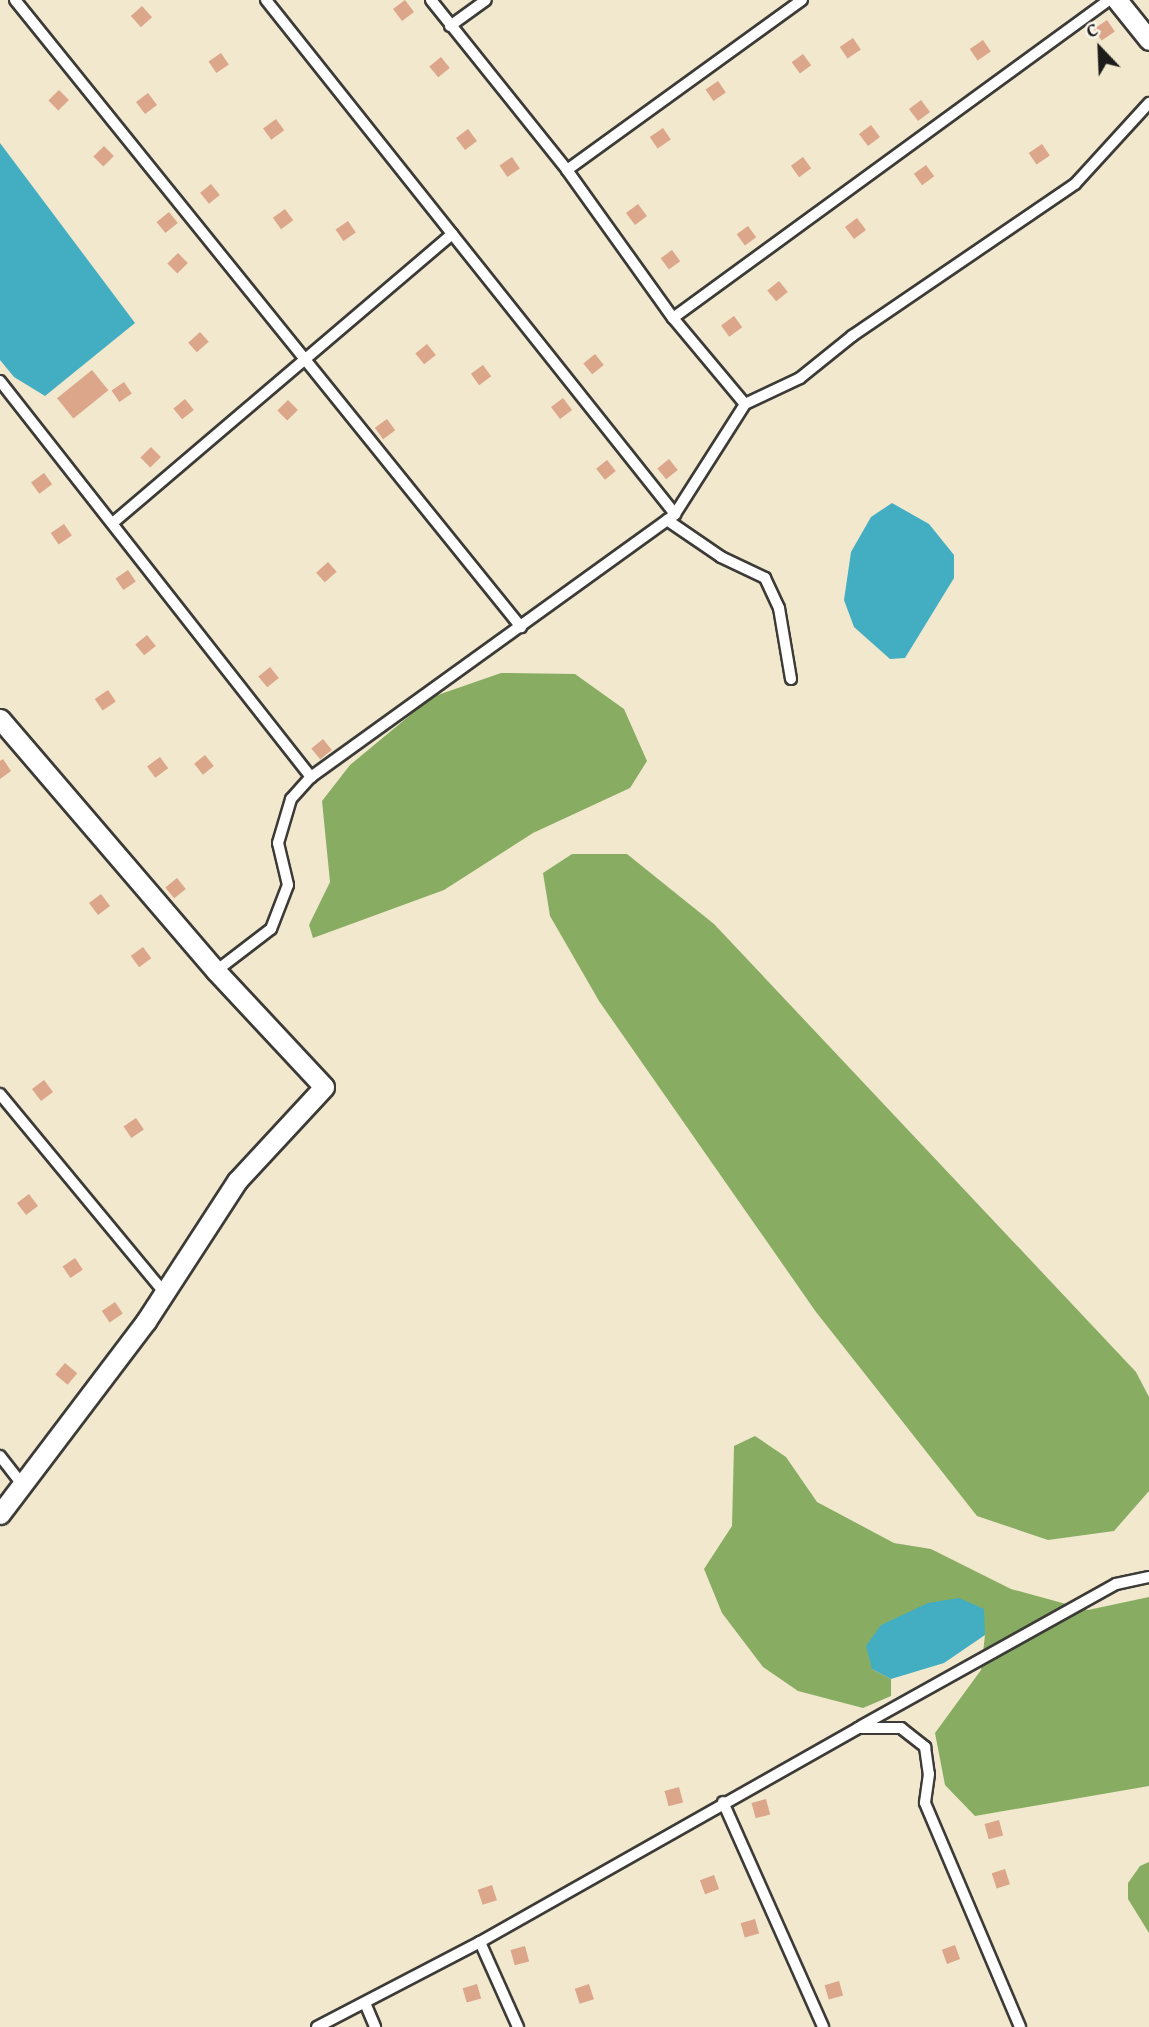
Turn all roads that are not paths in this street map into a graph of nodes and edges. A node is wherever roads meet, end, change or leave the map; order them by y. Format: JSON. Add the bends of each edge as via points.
{"nodes":[{"id":1,"x":15,"y":0,"type":"edge"},
{"id":2,"x":266,"y":0,"type":"edge"},
{"id":3,"x":431,"y":0,"type":"edge"},
{"id":4,"x":486,"y":0,"type":"edge"},
{"id":5,"x":802,"y":0,"type":"edge"},
{"id":6,"x":1109,"y":0,"type":"edge"},
{"id":7,"x":1117,"y":0,"type":"edge"},
{"id":8,"x":450,"y":26,"type":"junction"},
{"id":9,"x":1149,"y":40,"type":"edge"},
{"id":10,"x":1149,"y":103,"type":"edge"},
{"id":11,"x":567,"y":170,"type":"junction"},
{"id":12,"x":452,"y":234,"type":"junction"},
{"id":13,"x":673,"y":318,"type":"junction"},
{"id":14,"x":305,"y":362,"type":"junction"},
{"id":15,"x":0,"y":381,"type":"edge"},
{"id":16,"x":745,"y":404,"type":"junction"},
{"id":17,"x":671,"y":517,"type":"junction"},
{"id":18,"x":115,"y":521,"type":"junction"},
{"id":19,"x":521,"y":627,"type":"junction"},
{"id":20,"x":791,"y":679,"type":"dead end"},
{"id":21,"x":0,"y":719,"type":"edge"},
{"id":22,"x":311,"y":777,"type":"junction"},
{"id":23,"x":216,"y":971,"type":"junction"},
{"id":24,"x":0,"y":1094,"type":"edge"},
{"id":25,"x":164,"y":1292,"type":"junction"},
{"id":26,"x":0,"y":1456,"type":"edge"},
{"id":27,"x":22,"y":1484,"type":"junction"},
{"id":28,"x":0,"y":1514,"type":"edge"},
{"id":29,"x":1149,"y":1577,"type":"edge"},
{"id":30,"x":858,"y":1728,"type":"junction"},
{"id":31,"x":723,"y":1802,"type":"junction"},
{"id":32,"x":480,"y":1942,"type":"junction"},
{"id":33,"x":365,"y":2003,"type":"junction"},
{"id":34,"x":317,"y":2027,"type":"edge"},
{"id":35,"x":375,"y":2027,"type":"edge"},
{"id":36,"x":518,"y":2027,"type":"edge"},
{"id":37,"x":823,"y":2027,"type":"edge"},
{"id":38,"x":1020,"y":2027,"type":"edge"}],
"edges":[{"from":1,"to":14,"type":"lane"},
{"from":2,"to":12,"type":"lane"},
{"from":3,"to":8,"type":"lane"},
{"from":4,"to":8,"type":"lane"},
{"from":5,"to":11,"type":"lane"},
{"from":6,"to":13,"type":"lane"},
{"from":7,"to":9,"type":"street"},
{"from":8,"to":11,"type":"lane"},
{"from":10,"to":16,"type":"lane","via":[[1075,184],[852,336],[800,378]]},
{"from":11,"to":13,"type":"lane"},
{"from":12,"to":14,"type":"lane"},
{"from":12,"to":17,"type":"lane"},
{"from":13,"to":16,"type":"lane"},
{"from":14,"to":18,"type":"lane"},
{"from":14,"to":19,"type":"lane"},
{"from":15,"to":18,"type":"lane"},
{"from":16,"to":17,"type":"lane"},
{"from":17,"to":19,"type":"lane"},
{"from":17,"to":20,"type":"lane","via":[[721,557],[765,578],[779,607]]},
{"from":18,"to":22,"type":"lane"},
{"from":19,"to":22,"type":"lane"},
{"from":21,"to":23,"type":"street"},
{"from":22,"to":23,"type":"lane","via":[[291,799],[278,843],[288,885],[271,929]]},
{"from":23,"to":25,"type":"street","via":[[324,1087],[237,1181]]},
{"from":24,"to":25,"type":"lane"},
{"from":25,"to":27,"type":"street"},
{"from":26,"to":27,"type":"lane"},
{"from":27,"to":28,"type":"street"},
{"from":29,"to":30,"type":"lane","via":[[1116,1584]]},
{"from":30,"to":31,"type":"lane"},
{"from":30,"to":38,"type":"lane","via":[[901,1728],[925,1747],[929,1774],[925,1803]]},
{"from":31,"to":32,"type":"lane"},
{"from":31,"to":37,"type":"lane"},
{"from":32,"to":33,"type":"lane"},
{"from":32,"to":36,"type":"lane"},
{"from":33,"to":34,"type":"lane"},
{"from":33,"to":35,"type":"lane"}]}
